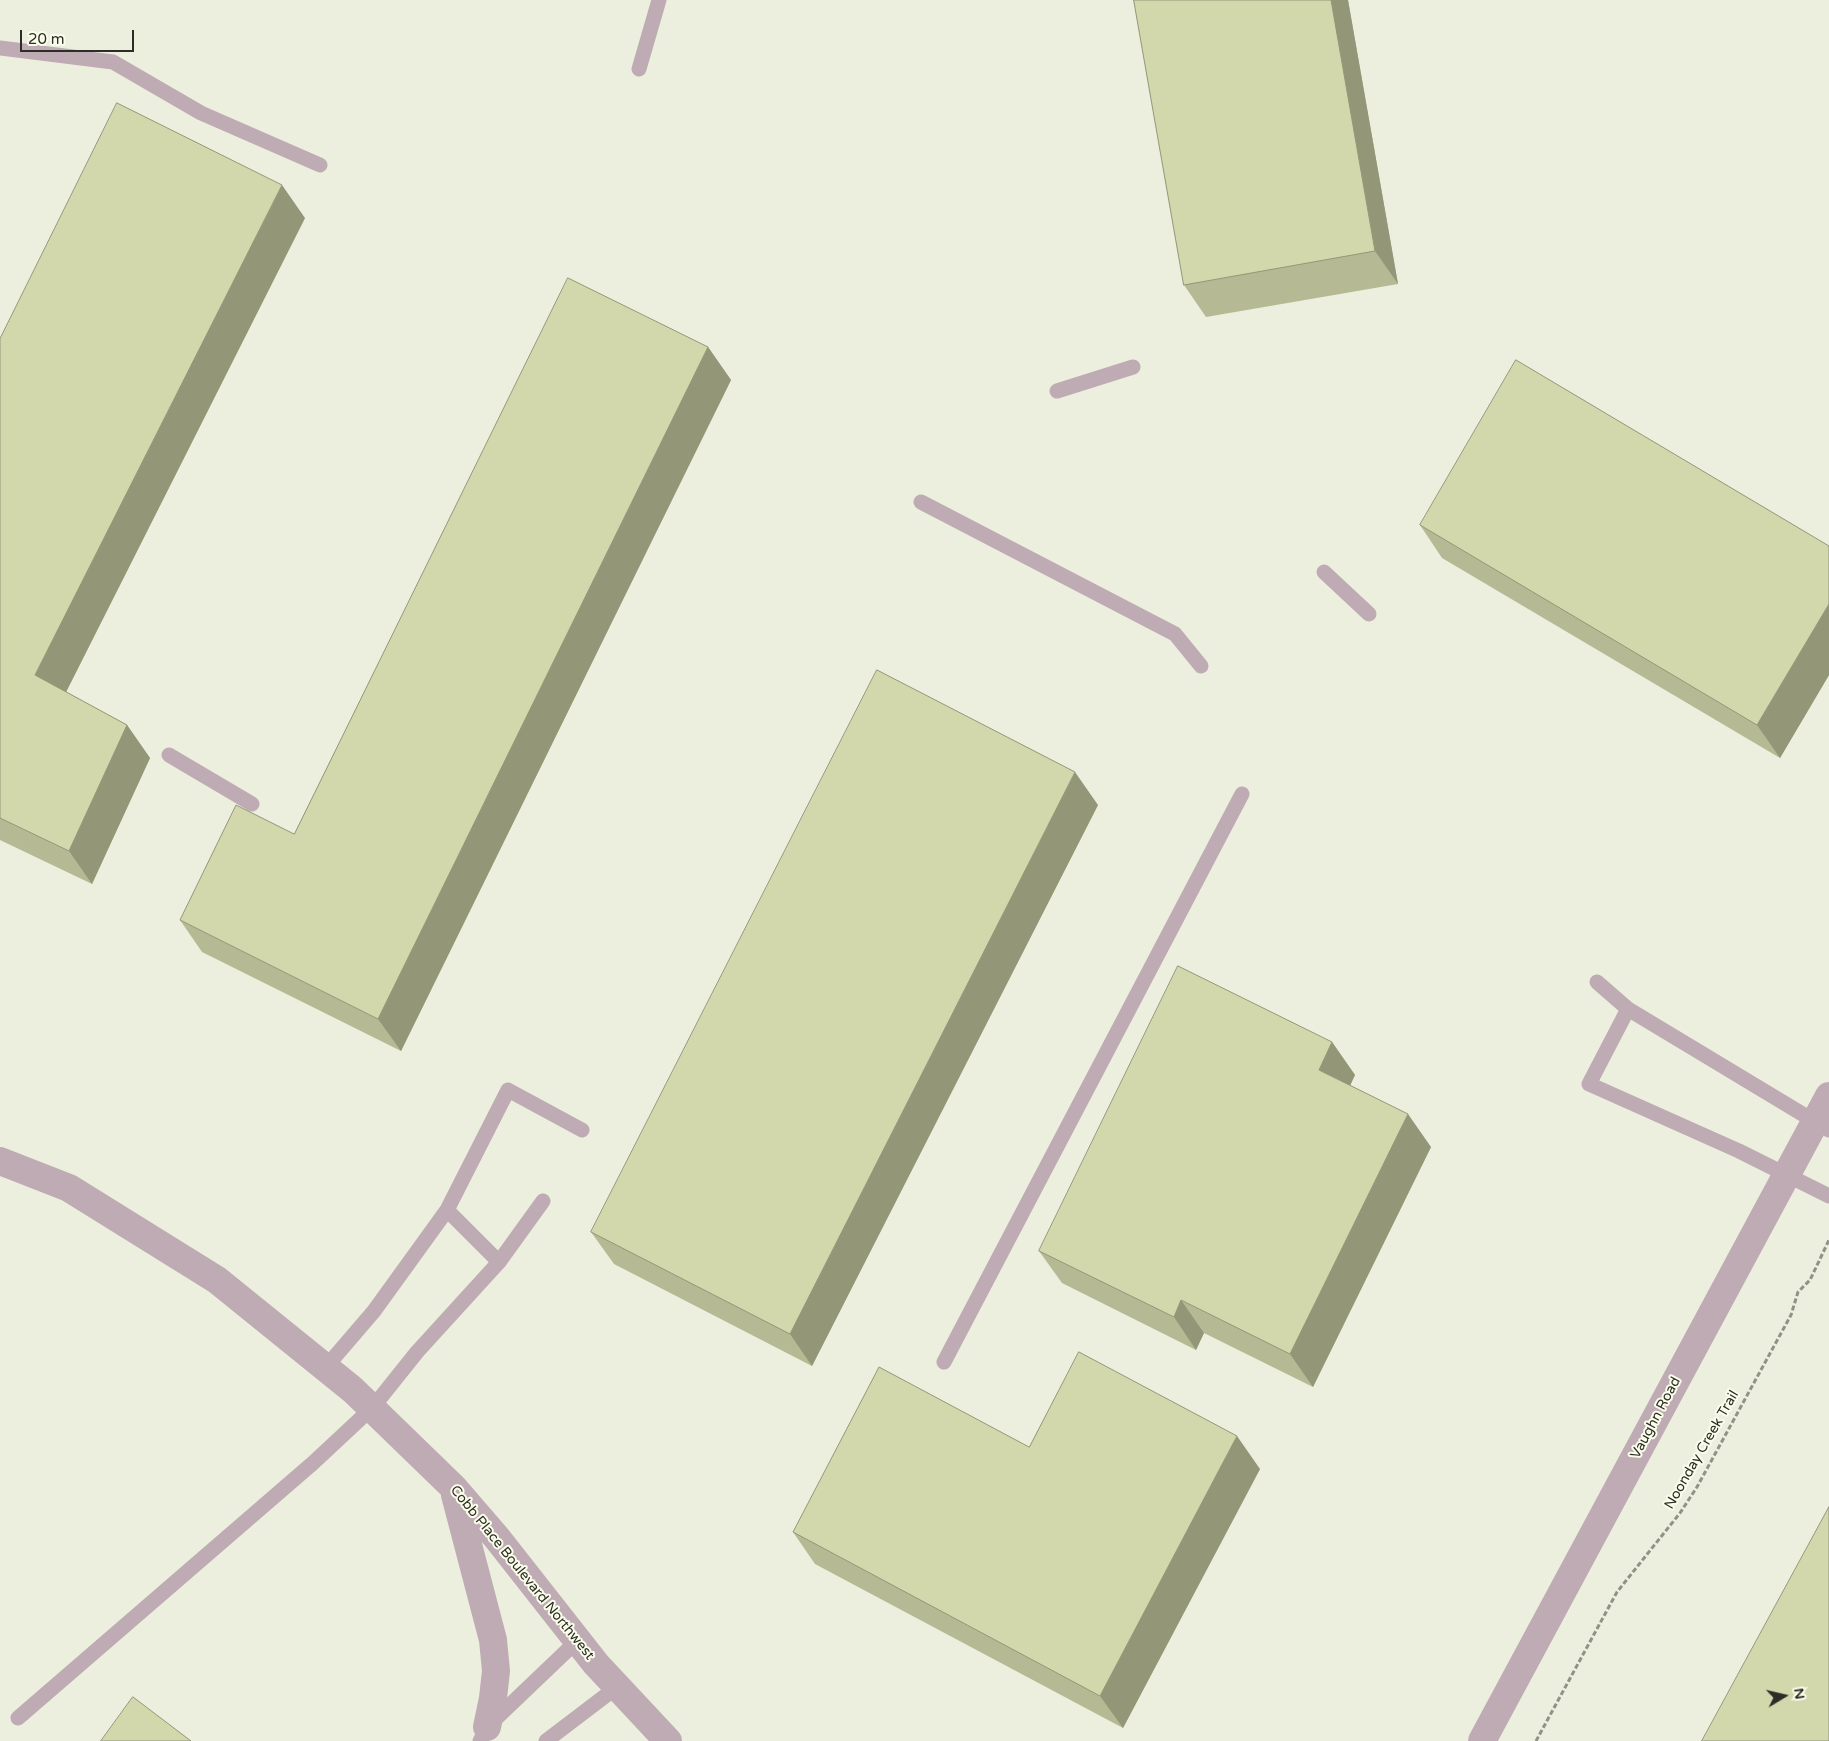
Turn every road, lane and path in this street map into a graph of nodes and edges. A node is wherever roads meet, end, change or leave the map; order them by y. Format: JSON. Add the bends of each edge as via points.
{"nodes":[{"id":1,"x":659,"y":0,"type":"edge"},
{"id":2,"x":0,"y":48,"type":"edge"},
{"id":3,"x":640,"y":69,"type":"dead end"},
{"id":4,"x":320,"y":165,"type":"dead end"},
{"id":5,"x":1133,"y":367,"type":"dead end"},
{"id":6,"x":1057,"y":391,"type":"dead end"},
{"id":7,"x":921,"y":502,"type":"dead end"},
{"id":8,"x":1324,"y":572,"type":"dead end"},
{"id":9,"x":1369,"y":614,"type":"dead end"},
{"id":10,"x":1201,"y":666,"type":"dead end"},
{"id":11,"x":169,"y":755,"type":"dead end"},
{"id":12,"x":1242,"y":794,"type":"dead end"},
{"id":13,"x":252,"y":804,"type":"dead end"},
{"id":14,"x":1597,"y":982,"type":"dead end"},
{"id":15,"x":1628,"y":1009,"type":"junction"},
{"id":16,"x":1829,"y":1096,"type":"edge"},
{"id":17,"x":1822,"y":1126,"type":"edge"},
{"id":18,"x":582,"y":1130,"type":"dead end"},
{"id":19,"x":0,"y":1160,"type":"edge"},
{"id":20,"x":1786,"y":1176,"type":"junction"},
{"id":21,"x":1829,"y":1196,"type":"edge"},
{"id":22,"x":543,"y":1201,"type":"dead end"},
{"id":23,"x":447,"y":1210,"type":"junction"},
{"id":24,"x":1829,"y":1240,"type":"edge"},
{"id":25,"x":499,"y":1262,"type":"junction"},
{"id":26,"x":944,"y":1362,"type":"dead end"},
{"id":27,"x":326,"y":1367,"type":"junction"},
{"id":28,"x":373,"y":1408,"type":"junction"},
{"id":29,"x":453,"y":1486,"type":"junction"},
{"id":30,"x":577,"y":1641,"type":"junction"},
{"id":31,"x":617,"y":1687,"type":"junction"},
{"id":32,"x":18,"y":1718,"type":"dead end"},
{"id":33,"x":483,"y":1734,"type":"edge"},
{"id":34,"x":546,"y":1741,"type":"edge"},
{"id":35,"x":668,"y":1741,"type":"edge"},
{"id":36,"x":1482,"y":1741,"type":"edge"},
{"id":37,"x":1536,"y":1741,"type":"edge"}],
"edges":[{"from":1,"to":3,"type":"lane"},
{"from":2,"to":4,"type":"lane","via":[[113,62],[201,113]]},
{"from":5,"to":6,"type":"lane"},
{"from":7,"to":10,"type":"lane","via":[[1175,634]]},
{"from":8,"to":9,"type":"lane"},
{"from":11,"to":13,"type":"lane"},
{"from":12,"to":26,"type":"lane"},
{"from":14,"to":15,"type":"lane"},
{"from":15,"to":17,"type":"lane"},
{"from":15,"to":20,"type":"lane","via":[[1589,1084],[1739,1151]]},
{"from":16,"to":17,"type":"street","name":"Vaughn Road"},
{"from":17,"to":20,"type":"street","name":"Vaughn Road"},
{"from":18,"to":23,"type":"lane","via":[[508,1090]]},
{"from":19,"to":27,"type":"street","name":"Cobb Place Boulevard Northwest","via":[[69,1188],[217,1280]]},
{"from":20,"to":21,"type":"lane"},
{"from":20,"to":36,"type":"street","name":"Vaughn Road"},
{"from":22,"to":25,"type":"lane"},
{"from":23,"to":25,"type":"lane"},
{"from":23,"to":27,"type":"lane","via":[[374,1311]]},
{"from":24,"to":37,"type":"path","name":"Noonday Creek Trail","via":[[1810,1280],[1798,1292],[1791,1315],[1697,1487],[1616,1592]]},
{"from":25,"to":28,"type":"lane","via":[[418,1352]]},
{"from":27,"to":28,"type":"street","name":"Cobb Place Boulevard Northwest"},
{"from":28,"to":29,"type":"street","name":"Cobb Place Boulevard Northwest"},
{"from":28,"to":32,"type":"lane"},
{"from":29,"to":30,"type":"street","name":"Cobb Place Boulevard Northwest"},
{"from":29,"to":33,"type":"street","via":[[493,1640],[494,1698]]},
{"from":30,"to":31,"type":"street","name":"Cobb Place Boulevard Northwest"},
{"from":30,"to":33,"type":"lane"},
{"from":31,"to":34,"type":"lane"},
{"from":31,"to":35,"type":"street","name":"Cobb Place Boulevard Northwest"}]}
